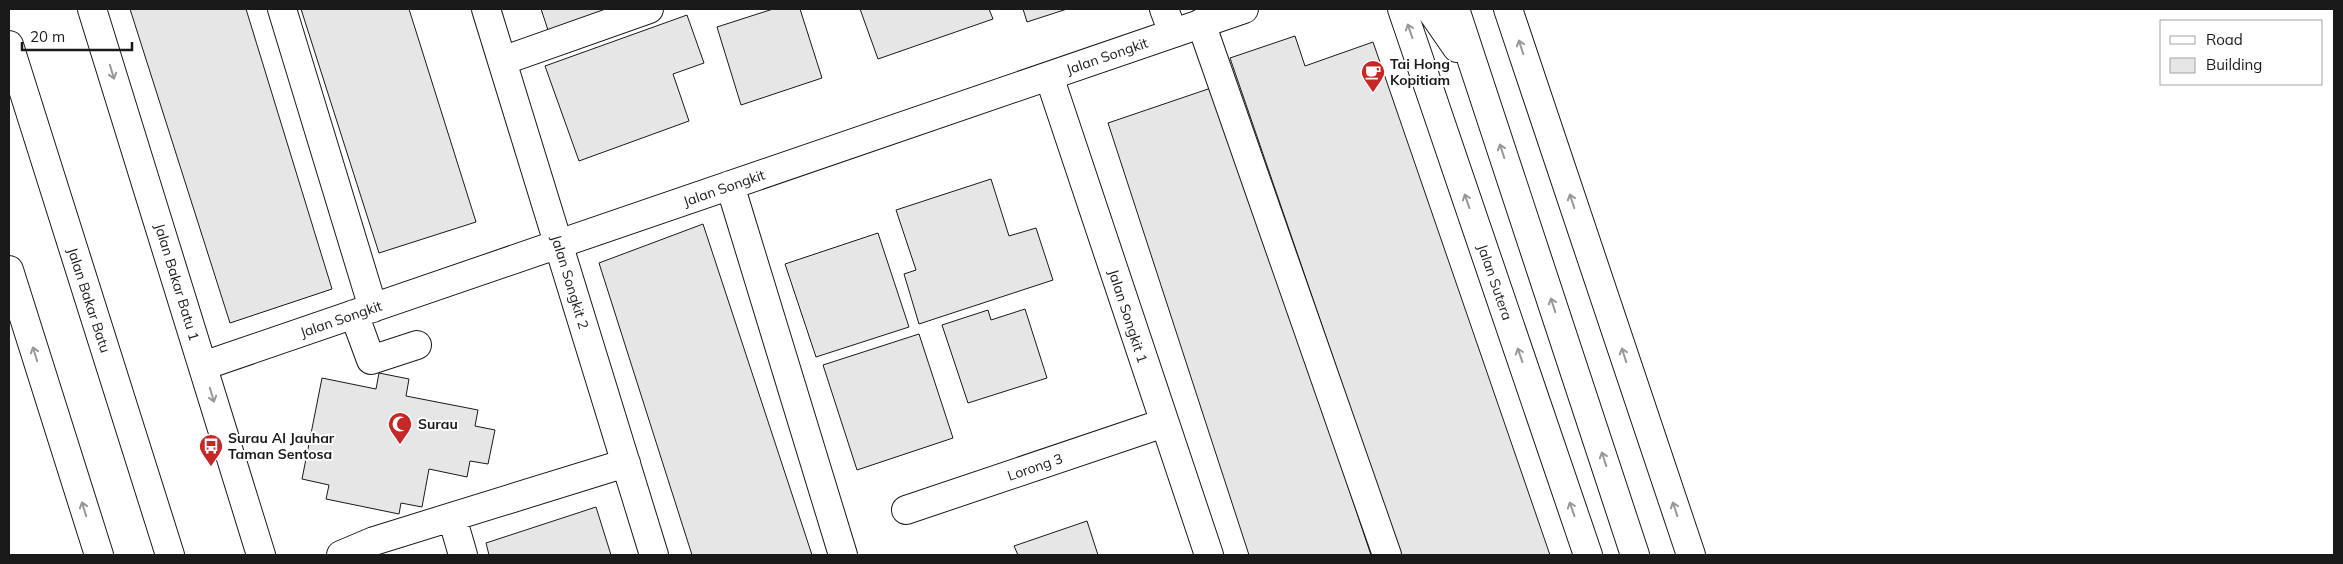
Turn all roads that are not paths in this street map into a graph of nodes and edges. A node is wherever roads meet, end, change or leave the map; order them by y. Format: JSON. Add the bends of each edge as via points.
{"nodes":[{"id":1,"x":92,"y":9,"type":"edge"},
{"id":2,"x":282,"y":9,"type":"edge"},
{"id":3,"x":486,"y":9,"type":"edge"},
{"id":4,"x":649,"y":9,"type":"edge"},
{"id":5,"x":1244,"y":9,"type":"edge"},
{"id":6,"x":1402,"y":9,"type":"edge"},
{"id":7,"x":1430,"y":9,"type":"edge"},
{"id":8,"x":1455,"y":9,"type":"edge"},
{"id":9,"x":1476,"y":9,"type":"edge"},
{"id":10,"x":1508,"y":9,"type":"edge"},
{"id":11,"x":1169,"y":21,"type":"edge"},
{"id":12,"x":1202,"y":23,"type":"junction"},
{"id":13,"x":9,"y":45,"type":"edge"},
{"id":14,"x":9,"y":54,"type":"edge"},
{"id":15,"x":502,"y":61,"type":"junction"},
{"id":16,"x":1049,"y":76,"type":"junction"},
{"id":17,"x":1484,"y":98,"type":"junction"},
{"id":18,"x":730,"y":186,"type":"junction"},
{"id":19,"x":558,"y":244,"type":"junction"},
{"id":20,"x":9,"y":270,"type":"edge"},
{"id":21,"x":363,"y":311,"type":"junction"},
{"id":22,"x":417,"y":345,"type":"dead end"},
{"id":23,"x":203,"y":366,"type":"junction"},
{"id":24,"x":1164,"y":423,"type":"junction"},
{"id":25,"x":626,"y":463,"type":"junction"},
{"id":26,"x":906,"y":510,"type":"dead end"},
{"id":27,"x":452,"y":517,"type":"junction"},
{"id":28,"x":99,"y":555,"type":"edge"},
{"id":29,"x":159,"y":555,"type":"edge"},
{"id":30,"x":170,"y":555,"type":"edge"},
{"id":31,"x":261,"y":555,"type":"edge"},
{"id":32,"x":340,"y":555,"type":"edge"},
{"id":33,"x":463,"y":555,"type":"edge"},
{"id":34,"x":654,"y":555,"type":"edge"},
{"id":35,"x":843,"y":555,"type":"edge"},
{"id":36,"x":1209,"y":555,"type":"edge"},
{"id":37,"x":1387,"y":555,"type":"edge"},
{"id":38,"x":1588,"y":555,"type":"edge"},
{"id":39,"x":1635,"y":555,"type":"edge"},
{"id":40,"x":1690,"y":555,"type":"edge"}],
"edges":[{"from":1,"to":23,"type":"street","name":"Jalan Bakar Batu 1","one_way":true},
{"from":2,"to":21,"type":"street"},
{"from":3,"to":15,"type":"street","name":"Jalan Songkit 2"},
{"from":4,"to":15,"type":"street"},
{"from":5,"to":12,"type":"street","name":"Jalan Songkit"},
{"from":38,"to":6,"type":"street","name":"Jalan Sutera","one_way":true},
{"from":7,"to":17,"type":"street","via":[[1452,38]]},
{"from":8,"to":17,"type":"street"},
{"from":9,"to":17,"type":"street"},
{"from":40,"to":10,"type":"street","one_way":true},
{"from":11,"to":12,"type":"street","name":"Jalan Songkit"},
{"from":11,"to":16,"type":"street","name":"Jalan Songkit"},
{"from":12,"to":37,"type":"street"},
{"from":13,"to":30,"type":"street","name":"Jalan Bakar Batu"},
{"from":14,"to":29,"type":"street","via":[[55,229]]},
{"from":15,"to":19,"type":"street","name":"Jalan Songkit 2"},
{"from":16,"to":18,"type":"street","name":"Jalan Songkit"},
{"from":16,"to":24,"type":"street","name":"Jalan Songkit 1"},
{"from":39,"to":17,"type":"street","one_way":true},
{"from":18,"to":19,"type":"street","name":"Jalan Songkit"},
{"from":18,"to":35,"type":"street"},
{"from":19,"to":21,"type":"street","name":"Jalan Songkit"},
{"from":19,"to":25,"type":"street","name":"Jalan Songkit 2"},
{"from":28,"to":20,"type":"street","one_way":true},
{"from":21,"to":22,"type":"street","via":[[371,360]]},
{"from":21,"to":23,"type":"street","name":"Jalan Songkit"},
{"from":23,"to":31,"type":"street","name":"Jalan Bakar Batu 1","one_way":true},
{"from":24,"to":26,"type":"street","name":"Lorong 3"},
{"from":24,"to":36,"type":"street","name":"Jalan Songkit 1"},
{"from":25,"to":27,"type":"street"},
{"from":25,"to":34,"type":"street","name":"Jalan Songkit 2"},
{"from":27,"to":32,"type":"street"},
{"from":27,"to":33,"type":"street"}]}
